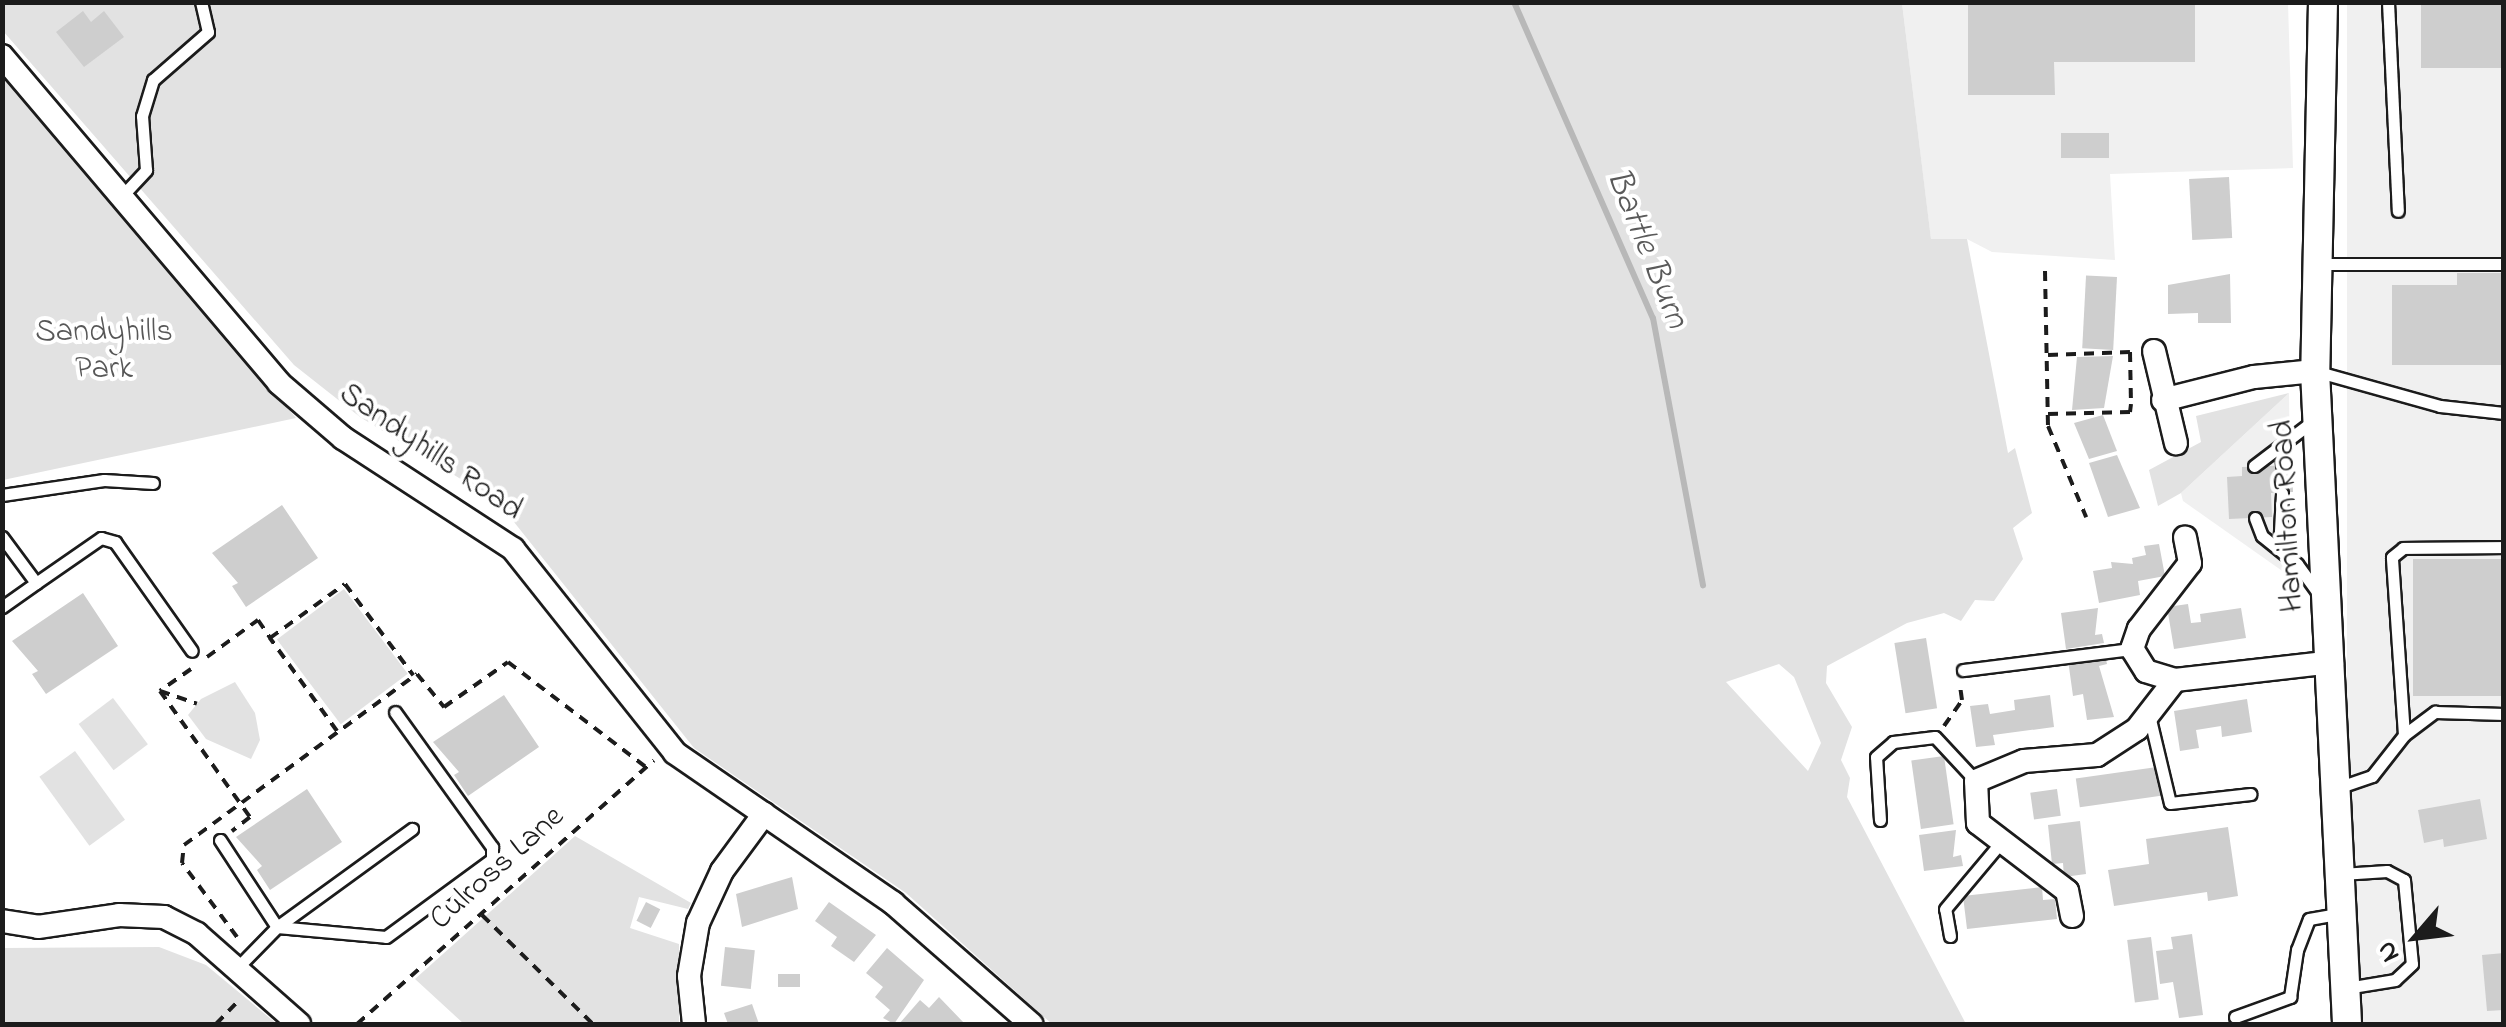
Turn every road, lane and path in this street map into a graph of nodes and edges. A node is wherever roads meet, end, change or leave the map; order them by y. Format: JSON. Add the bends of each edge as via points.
{"nodes":[{"id":1,"x":202,"y":2,"type":"edge"},
{"id":2,"x":2323,"y":2,"type":"edge"},
{"id":3,"x":2388,"y":2,"type":"edge"},
{"id":4,"x":2,"y":56,"type":"edge"},
{"id":5,"x":121,"y":196,"type":"junction"},
{"id":6,"x":2398,"y":211,"type":"dead end"},
{"id":7,"x":2318,"y":264,"type":"junction"},
{"id":8,"x":2504,"y":264,"type":"edge"},
{"id":9,"x":2045,"y":271,"type":"dead end"},
{"id":10,"x":2154,"y":351,"type":"dead end"},
{"id":11,"x":2048,"y":354,"type":"junction"},
{"id":12,"x":2315,"y":371,"type":"junction"},
{"id":13,"x":2163,"y":400,"type":"junction"},
{"id":14,"x":2504,"y":413,"type":"edge"},
{"id":15,"x":2048,"y":414,"type":"junction"},
{"id":16,"x":2318,"y":417,"type":"junction"},
{"id":17,"x":2176,"y":443,"type":"dead end"},
{"id":18,"x":2281,"y":446,"type":"junction"},
{"id":19,"x":2282,"y":465,"type":"dead end"},
{"id":20,"x":2254,"y":466,"type":"dead end"},
{"id":21,"x":153,"y":483,"type":"dead end"},
{"id":22,"x":2282,"y":493,"type":"dead end"},
{"id":23,"x":2,"y":495,"type":"edge"},
{"id":24,"x":2086,"y":518,"type":"dead end"},
{"id":25,"x":2255,"y":518,"type":"dead end"},
{"id":26,"x":2185,"y":536,"type":"dead end"},
{"id":27,"x":2,"y":537,"type":"edge"},
{"id":28,"x":2504,"y":547,"type":"edge"},
{"id":29,"x":2279,"y":548,"type":"junction"},
{"id":30,"x":36,"y":583,"type":"junction"},
{"id":31,"x":2,"y":607,"type":"edge"},
{"id":32,"x":2330,"y":610,"type":"junction"},
{"id":33,"x":270,"y":638,"type":"junction"},
{"id":34,"x":2132,"y":649,"type":"junction"},
{"id":35,"x":192,"y":652,"type":"dead end"},
{"id":36,"x":2332,"y":662,"type":"junction"},
{"id":37,"x":1963,"y":670,"type":"joint"},
{"id":38,"x":414,"y":676,"type":"junction"},
{"id":39,"x":2175,"y":680,"type":"junction"},
{"id":40,"x":160,"y":691,"type":"junction"},
{"id":41,"x":197,"y":704,"type":"dead end"},
{"id":42,"x":395,"y":712,"type":"dead end"},
{"id":43,"x":2149,"y":712,"type":"junction"},
{"id":44,"x":2504,"y":714,"type":"edge"},
{"id":45,"x":336,"y":730,"type":"junction"},
{"id":46,"x":2404,"y":735,"type":"junction"},
{"id":47,"x":1935,"y":737,"type":"junction"},
{"id":48,"x":669,"y":747,"type":"junction"},
{"id":49,"x":646,"y":768,"type":"junction"},
{"id":50,"x":1976,"y":782,"type":"junction"},
{"id":51,"x":2337,"y":788,"type":"junction"},
{"id":52,"x":2250,"y":794,"type":"dead end"},
{"id":53,"x":238,"y":800,"type":"junction"},
{"id":54,"x":764,"y":814,"type":"junction"},
{"id":55,"x":1880,"y":820,"type":"dead end"},
{"id":56,"x":412,"y":828,"type":"dead end"},
{"id":57,"x":220,"y":840,"type":"joint"},
{"id":58,"x":2003,"y":840,"type":"junction"},
{"id":59,"x":2341,"y":874,"type":"junction"},
{"id":60,"x":2342,"y":913,"type":"junction"},
{"id":61,"x":481,"y":914,"type":"junction"},
{"id":62,"x":2072,"y":916,"type":"dead end"},
{"id":63,"x":2,"y":922,"type":"edge"},
{"id":64,"x":276,"y":927,"type":"junction"},
{"id":65,"x":1950,"y":936,"type":"dead end"},
{"id":66,"x":246,"y":970,"type":"junction"},
{"id":67,"x":2346,"y":988,"type":"junction"},
{"id":68,"x":2235,"y":1017,"type":"dead end"},
{"id":69,"x":216,"y":1024,"type":"edge"},
{"id":70,"x":299,"y":1024,"type":"edge"},
{"id":71,"x":357,"y":1024,"type":"edge"},
{"id":72,"x":592,"y":1024,"type":"edge"},
{"id":73,"x":694,"y":1024,"type":"edge"},
{"id":74,"x":1030,"y":1024,"type":"edge"},
{"id":75,"x":2348,"y":1024,"type":"edge"}],
"edges":[{"from":1,"to":5,"type":"lane","via":[[208,32],[153,80],[142,116],[146,170]]},
{"from":2,"to":7,"type":"street","name":"Hamilton Road"},
{"from":3,"to":6,"type":"lane"},
{"from":4,"to":5,"type":"street","name":"Sandyhills Road"},
{"from":5,"to":48,"type":"street","name":"Sandyhills Road","via":[[279,383],[343,438],[513,549]]},
{"from":7,"to":8,"type":"lane"},
{"from":7,"to":12,"type":"street","name":"Hamilton Road"},
{"from":9,"to":11,"type":"path"},
{"from":10,"to":13,"type":"street"},
{"from":11,"to":15,"type":"path"},
{"from":11,"to":15,"type":"path","via":[[2130,352],[2131,387],[2130,412]]},
{"from":12,"to":13,"type":"street","via":[[2254,377]]},
{"from":12,"to":14,"type":"lane","via":[[2440,406]]},
{"from":12,"to":16,"type":"street","name":"Hamilton Road"},
{"from":13,"to":17,"type":"street"},
{"from":15,"to":24,"type":"path"},
{"from":16,"to":18,"type":"lane"},
{"from":16,"to":32,"type":"street","name":"Hamilton Road"},
{"from":18,"to":19,"type":"lane"},
{"from":18,"to":20,"type":"lane"},
{"from":21,"to":23,"type":"lane","via":[[104,480]]},
{"from":22,"to":29,"type":"lane"},
{"from":25,"to":29,"type":"lane","via":[[2262,536]]},
{"from":26,"to":34,"type":"street","via":[[2190,563],[2139,629]]},
{"from":27,"to":30,"type":"lane"},
{"from":28,"to":46,"type":"lane","via":[[2403,548],[2392,557]]},
{"from":29,"to":32,"type":"lane"},
{"from":30,"to":31,"type":"lane"},
{"from":30,"to":35,"type":"lane","via":[[101,538],[115,542]]},
{"from":32,"to":36,"type":"street","name":"Hamilton Road"},
{"from":33,"to":38,"type":"path","via":[[346,584]]},
{"from":33,"to":40,"type":"path","via":[[258,620]]},
{"from":33,"to":45,"type":"path"},
{"from":34,"to":37,"type":"lane"},
{"from":34,"to":39,"type":"street","via":[[2146,672]]},
{"from":36,"to":39,"type":"street"},
{"from":36,"to":51,"type":"street","name":"Hamilton Road"},
{"from":37,"to":47,"type":"path","via":[[1962,700]]},
{"from":38,"to":45,"type":"path"},
{"from":38,"to":49,"type":"path","via":[[444,707],[508,662]]},
{"from":39,"to":43,"type":"street"},
{"from":40,"to":41,"type":"path"},
{"from":40,"to":53,"type":"path"},
{"from":42,"to":64,"type":"lane","via":[[492,847],[492,859],[386,937]]},
{"from":43,"to":50,"type":"street","via":[[2097,755],[2024,761]]},
{"from":43,"to":52,"type":"lane","via":[[2170,803]]},
{"from":44,"to":46,"type":"lane","via":[[2435,712]]},
{"from":45,"to":53,"type":"path"},
{"from":46,"to":51,"type":"lane","via":[[2372,776]]},
{"from":47,"to":50,"type":"lane"},
{"from":47,"to":55,"type":"lane","via":[[1894,742],[1876,758]]},
{"from":48,"to":49,"type":"path","name":"Culross Lane"},
{"from":48,"to":54,"type":"street","name":"Sandyhills Road"},
{"from":49,"to":61,"type":"path","name":"Culross Lane"},
{"from":50,"to":58,"type":"street","via":[[1978,823]]},
{"from":51,"to":59,"type":"street","name":"Hamilton Road"},
{"from":53,"to":57,"type":"path","via":[[250,817]]},
{"from":53,"to":66,"type":"path","via":[[196,830],[182,862]]},
{"from":54,"to":73,"type":"street","via":[[722,870],[698,923],[689,976]]},
{"from":54,"to":74,"type":"street","name":"Sandyhills Road","via":[[894,903]]},
{"from":56,"to":64,"type":"lane"},
{"from":57,"to":64,"type":"lane"},
{"from":58,"to":62,"type":"street","via":[[2067,891]]},
{"from":58,"to":65,"type":"lane","via":[[1945,909]]},
{"from":59,"to":60,"type":"street","name":"Hamilton Road"},
{"from":59,"to":67,"type":"lane","via":[[2387,871],[2404,880],[2412,964],[2395,980]]},
{"from":60,"to":67,"type":"street","name":"Hamilton Road"},
{"from":60,"to":68,"type":"lane","via":[[2309,919],[2296,950],[2290,997]]},
{"from":61,"to":71,"type":"path","name":"Culross Lane"},
{"from":61,"to":72,"type":"path"},
{"from":63,"to":66,"type":"street","via":[[38,927],[119,915],[164,917]]},
{"from":64,"to":66,"type":"lane"},
{"from":66,"to":69,"type":"path"},
{"from":66,"to":70,"type":"street"},
{"from":67,"to":75,"type":"street","name":"Hamilton Road"}]}
